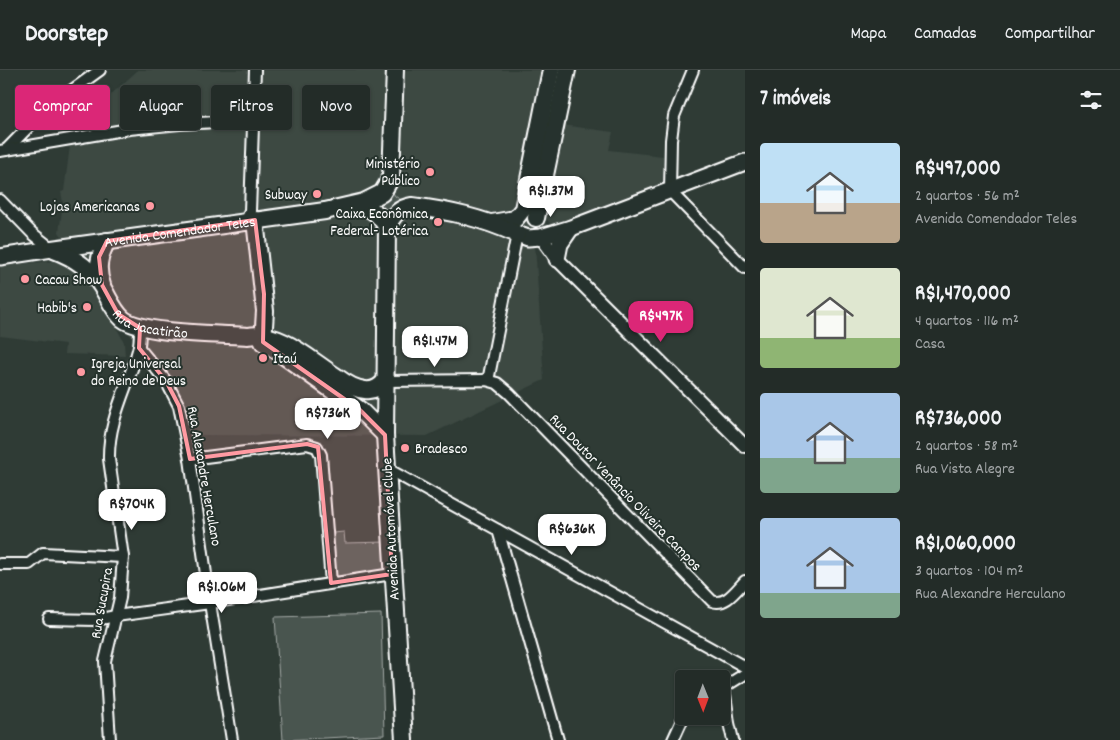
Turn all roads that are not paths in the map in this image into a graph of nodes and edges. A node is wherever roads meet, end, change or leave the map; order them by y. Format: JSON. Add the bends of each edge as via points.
{"nodes":[{"id":1,"x":100,"y":70,"type":"edge"},
{"id":2,"x":255,"y":70,"type":"edge"},
{"id":3,"x":395,"y":70,"type":"edge"},
{"id":4,"x":551,"y":70,"type":"edge"},
{"id":5,"x":567,"y":70,"type":"edge"},
{"id":6,"x":693,"y":70,"type":"edge"},
{"id":7,"x":255,"y":85,"type":"edge"},
{"id":8,"x":211,"y":122,"type":"edge"},
{"id":9,"x":254,"y":130,"type":"edge"},
{"id":10,"x":3,"y":151,"type":"edge"},
{"id":11,"x":745,"y":162,"type":"edge"},
{"id":12,"x":391,"y":177,"type":"junction"},
{"id":13,"x":670,"y":191,"type":"junction"},
{"id":14,"x":0,"y":200,"type":"edge"},
{"id":15,"x":358,"y":204,"type":"junction"},
{"id":16,"x":412,"y":206,"type":"junction"},
{"id":17,"x":250,"y":218,"type":"junction"},
{"id":18,"x":536,"y":218,"type":"joint"},
{"id":19,"x":492,"y":223,"type":"junction"},
{"id":20,"x":387,"y":228,"type":"junction"},
{"id":21,"x":571,"y":228,"type":"junction"},
{"id":22,"x":517,"y":234,"type":"junction"},
{"id":23,"x":541,"y":237,"type":"junction"},
{"id":24,"x":107,"y":241,"type":"junction"},
{"id":25,"x":52,"y":249,"type":"junction"},
{"id":26,"x":0,"y":256,"type":"edge"},
{"id":27,"x":557,"y":258,"type":"junction"},
{"id":28,"x":745,"y":268,"type":"edge"},
{"id":29,"x":102,"y":285,"type":"junction"},
{"id":30,"x":140,"y":327,"type":"junction"},
{"id":31,"x":257,"y":338,"type":"junction"},
{"id":32,"x":139,"y":348,"type":"junction"},
{"id":33,"x":486,"y":380,"type":"junction"},
{"id":34,"x":385,"y":381,"type":"junction"},
{"id":35,"x":351,"y":394,"type":"junction"},
{"id":36,"x":385,"y":436,"type":"junction"},
{"id":37,"x":745,"y":446,"type":"edge"},
{"id":38,"x":190,"y":459,"type":"junction"},
{"id":39,"x":386,"y":468,"type":"junction"},
{"id":40,"x":498,"y":530,"type":"junction"},
{"id":41,"x":123,"y":557,"type":"junction"},
{"id":42,"x":0,"y":564,"type":"edge"},
{"id":43,"x":392,"y":574,"type":"junction"},
{"id":44,"x":745,"y":581,"type":"edge"},
{"id":45,"x":331,"y":583,"type":"junction"},
{"id":46,"x":210,"y":603,"type":"junction"},
{"id":47,"x":116,"y":616,"type":"junction"},
{"id":48,"x":49,"y":619,"type":"dead end"},
{"id":49,"x":745,"y":667,"type":"edge"},
{"id":50,"x":745,"y":674,"type":"edge"},
{"id":51,"x":730,"y":684,"type":"edge"},
{"id":52,"x":680,"y":725,"type":"edge"},
{"id":53,"x":729,"y":725,"type":"edge"},
{"id":54,"x":110,"y":740,"type":"edge"},
{"id":55,"x":232,"y":740,"type":"edge"},
{"id":56,"x":404,"y":740,"type":"edge"},
{"id":57,"x":558,"y":740,"type":"edge"},
{"id":58,"x":673,"y":740,"type":"edge"},
{"id":59,"x":733,"y":740,"type":"edge"}],
"edges":[{"from":1,"to":10,"type":"street","via":[[46,110]]},
{"from":2,"to":7,"type":"street"},
{"from":3,"to":12,"type":"main road"},
{"from":4,"to":19,"type":"main road","via":[[523,209],[515,219]]},
{"from":5,"to":18,"type":"main road"},
{"from":6,"to":13,"type":"street","via":[[674,116]]},
{"from":8,"to":10,"type":"street","via":[[129,129]]},
{"from":9,"to":17,"type":"street"},
{"from":11,"to":13,"type":"main road"},
{"from":12,"to":15,"type":"main road","name":"Avenida Comendador Teles","via":[[382,193]]},
{"from":12,"to":16,"type":"main road","via":[[402,197]]},
{"from":13,"to":21,"type":"main road"},
{"from":13,"to":28,"type":"street"},
{"from":14,"to":25,"type":"street"},
{"from":15,"to":17,"type":"main road","name":"Avenida Comendador Teles","via":[[326,211]]},
{"from":15,"to":20,"type":"main road","via":[[379,214]]},
{"from":16,"to":19,"type":"main road","via":[[454,212]]},
{"from":16,"to":20,"type":"main road","via":[[396,212]]},
{"from":17,"to":24,"type":"main road","name":"Avenida Comendador Teles"},
{"from":17,"to":31,"type":"main road"},
{"from":18,"to":23,"type":"main road"},
{"from":19,"to":22,"type":"main road"},
{"from":20,"to":34,"type":"main road","name":"Avenida Automóvel Clube"},
{"from":21,"to":23,"type":"main road"},
{"from":21,"to":27,"type":"main road","via":[[560,244]]},
{"from":22,"to":23,"type":"main road","via":[[528,238]]},
{"from":22,"to":33,"type":"street"},
{"from":23,"to":27,"type":"street"},
{"from":24,"to":25,"type":"main road","name":"Avenida Comendador Teles"},
{"from":24,"to":29,"type":"main road","via":[[99,258]]},
{"from":25,"to":26,"type":"main road","name":"Avenida Comendador Teles"},
{"from":25,"to":29,"type":"main road","name":"Rua Jacatirão","via":[[72,258]]},
{"from":27,"to":37,"type":"street"},
{"from":29,"to":30,"type":"main road","name":"Rua Jacatirão","via":[[118,314]]},
{"from":30,"to":31,"type":"main road","name":"Rua Jacatirão"},
{"from":30,"to":32,"type":"street","name":"Rua Sucupira"},
{"from":31,"to":35,"type":"main road","name":"Rua Jacatirão","via":[[290,345]]},
{"from":32,"to":38,"type":"street","name":"Rua Alexandre Herculano","via":[[175,397]]},
{"from":32,"to":41,"type":"street","name":"Rua Sucupira","via":[[115,414],[108,445]]},
{"from":33,"to":34,"type":"street"},
{"from":33,"to":44,"type":"street","name":"Rua Doutor Venâncio Oliveira Campos","via":[[497,383],[509,393],[712,601],[724,601]]},
{"from":34,"to":35,"type":"main road","via":[[381,386]]},
{"from":34,"to":36,"type":"main road","name":"Avenida Automóvel Clube"},
{"from":35,"to":36,"type":"main road","name":"Rua Jacatirão"},
{"from":36,"to":39,"type":"main road","name":"Avenida Automóvel Clube"},
{"from":38,"to":45,"type":"street","via":[[307,444],[317,447],[321,455]]},
{"from":38,"to":46,"type":"street","name":"Rua Alexandre Herculano"},
{"from":39,"to":40,"type":"street"},
{"from":39,"to":43,"type":"main road","name":"Avenida Automóvel Clube"},
{"from":40,"to":49,"type":"street"},
{"from":40,"to":57,"type":"street"},
{"from":41,"to":42,"type":"street","via":[[43,553],[29,564]]},
{"from":41,"to":47,"type":"street","name":"Rua Sucupira"},
{"from":43,"to":45,"type":"street"},
{"from":43,"to":56,"type":"main road","name":"Avenida Automóvel Clube"},
{"from":45,"to":46,"type":"street"},
{"from":46,"to":47,"type":"street"},
{"from":46,"to":55,"type":"street","name":"Rua Alexandre Herculano"},
{"from":47,"to":48,"type":"street","via":[[95,620]]},
{"from":47,"to":54,"type":"street","name":"Rua Sucupira","via":[[105,661]]},
{"from":50,"to":51,"type":"street"},
{"from":52,"to":58,"type":"street"},
{"from":53,"to":59,"type":"street"}]}
